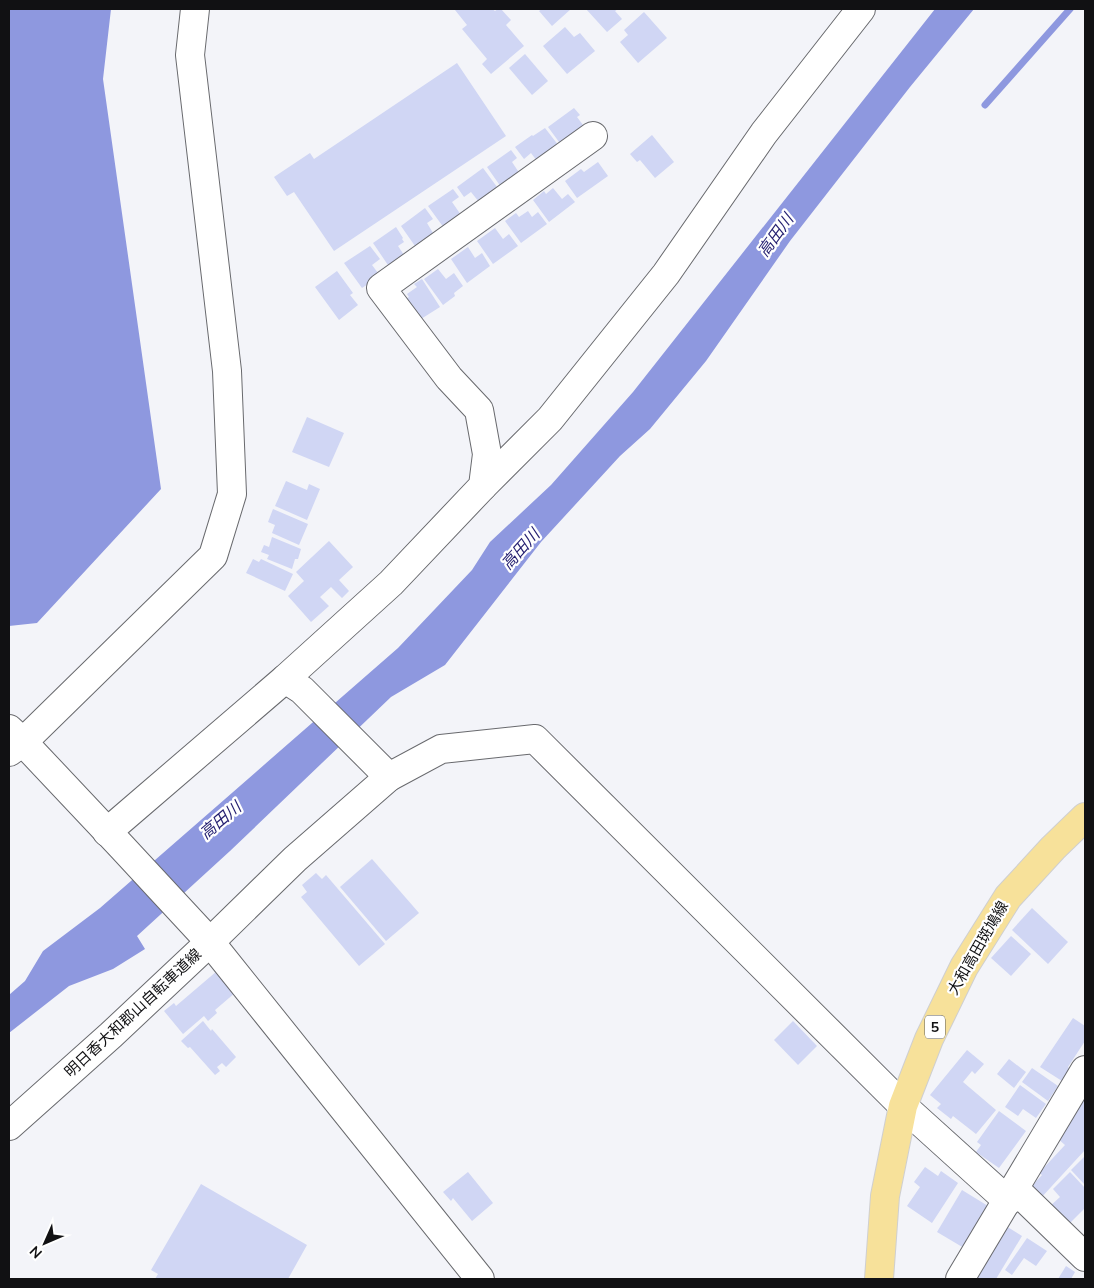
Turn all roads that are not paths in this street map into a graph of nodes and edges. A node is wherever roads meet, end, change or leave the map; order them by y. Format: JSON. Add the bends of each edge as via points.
{"nodes":[{"id":1,"x":195,"y":9,"type":"edge"},
{"id":2,"x":861,"y":9,"type":"edge"},
{"id":3,"x":592,"y":136,"type":"dead end"},
{"id":4,"x":483,"y":486,"type":"junction"},
{"id":5,"x":294,"y":684,"type":"junction"},
{"id":6,"x":14,"y":741,"type":"edge"},
{"id":7,"x":381,"y":770,"type":"junction"},
{"id":8,"x":1085,"y":817,"type":"edge"},
{"id":9,"x":114,"y":839,"type":"junction"},
{"id":10,"x":204,"y":936,"type":"junction"},
{"id":11,"x":1085,"y":1070,"type":"edge"},
{"id":12,"x":903,"y":1106,"type":"junction"},
{"id":13,"x":17,"y":1118,"type":"edge"},
{"id":14,"x":9,"y":1133,"type":"edge"},
{"id":15,"x":1012,"y":1195,"type":"junction"},
{"id":16,"x":1085,"y":1256,"type":"edge"},
{"id":17,"x":480,"y":1279,"type":"edge"},
{"id":18,"x":879,"y":1279,"type":"edge"},
{"id":19,"x":960,"y":1279,"type":"edge"}],
"edges":[{"from":1,"to":6,"type":"street","via":[[190,55],[228,371],[232,494],[213,556]]},
{"from":2,"to":4,"type":"street","via":[[764,133],[666,274],[550,419]]},
{"from":3,"to":4,"type":"street","via":[[381,288],[449,378],[479,410],[487,454]]},
{"from":4,"to":5,"type":"street"},
{"from":5,"to":7,"type":"street"},
{"from":5,"to":9,"type":"street"},
{"from":6,"to":9,"type":"street","name":"明日香大和郡山自転車道線"},
{"from":7,"to":10,"type":"street","via":[[295,860]]},
{"from":7,"to":12,"type":"street","via":[[441,749],[535,739]]},
{"from":8,"to":12,"type":"main road","name":"大和高田斑鳩線","number":"5","via":[[1008,896],[964,967],[929,1038]]},
{"from":9,"to":10,"type":"street","name":"明日香大和郡山自転車道線"},
{"from":10,"to":13,"type":"street","name":"明日香大和郡山自転車道線","via":[[111,1035]]},
{"from":10,"to":17,"type":"street"},
{"from":11,"to":15,"type":"street"},
{"from":12,"to":15,"type":"street"},
{"from":12,"to":18,"type":"main road","name":"大和高田斑鳩線","number":"5","via":[[885,1196]]},
{"from":13,"to":14,"type":"street","name":"明日香大和郡山自転車道線"},
{"from":15,"to":16,"type":"street"},
{"from":15,"to":19,"type":"street"}]}
